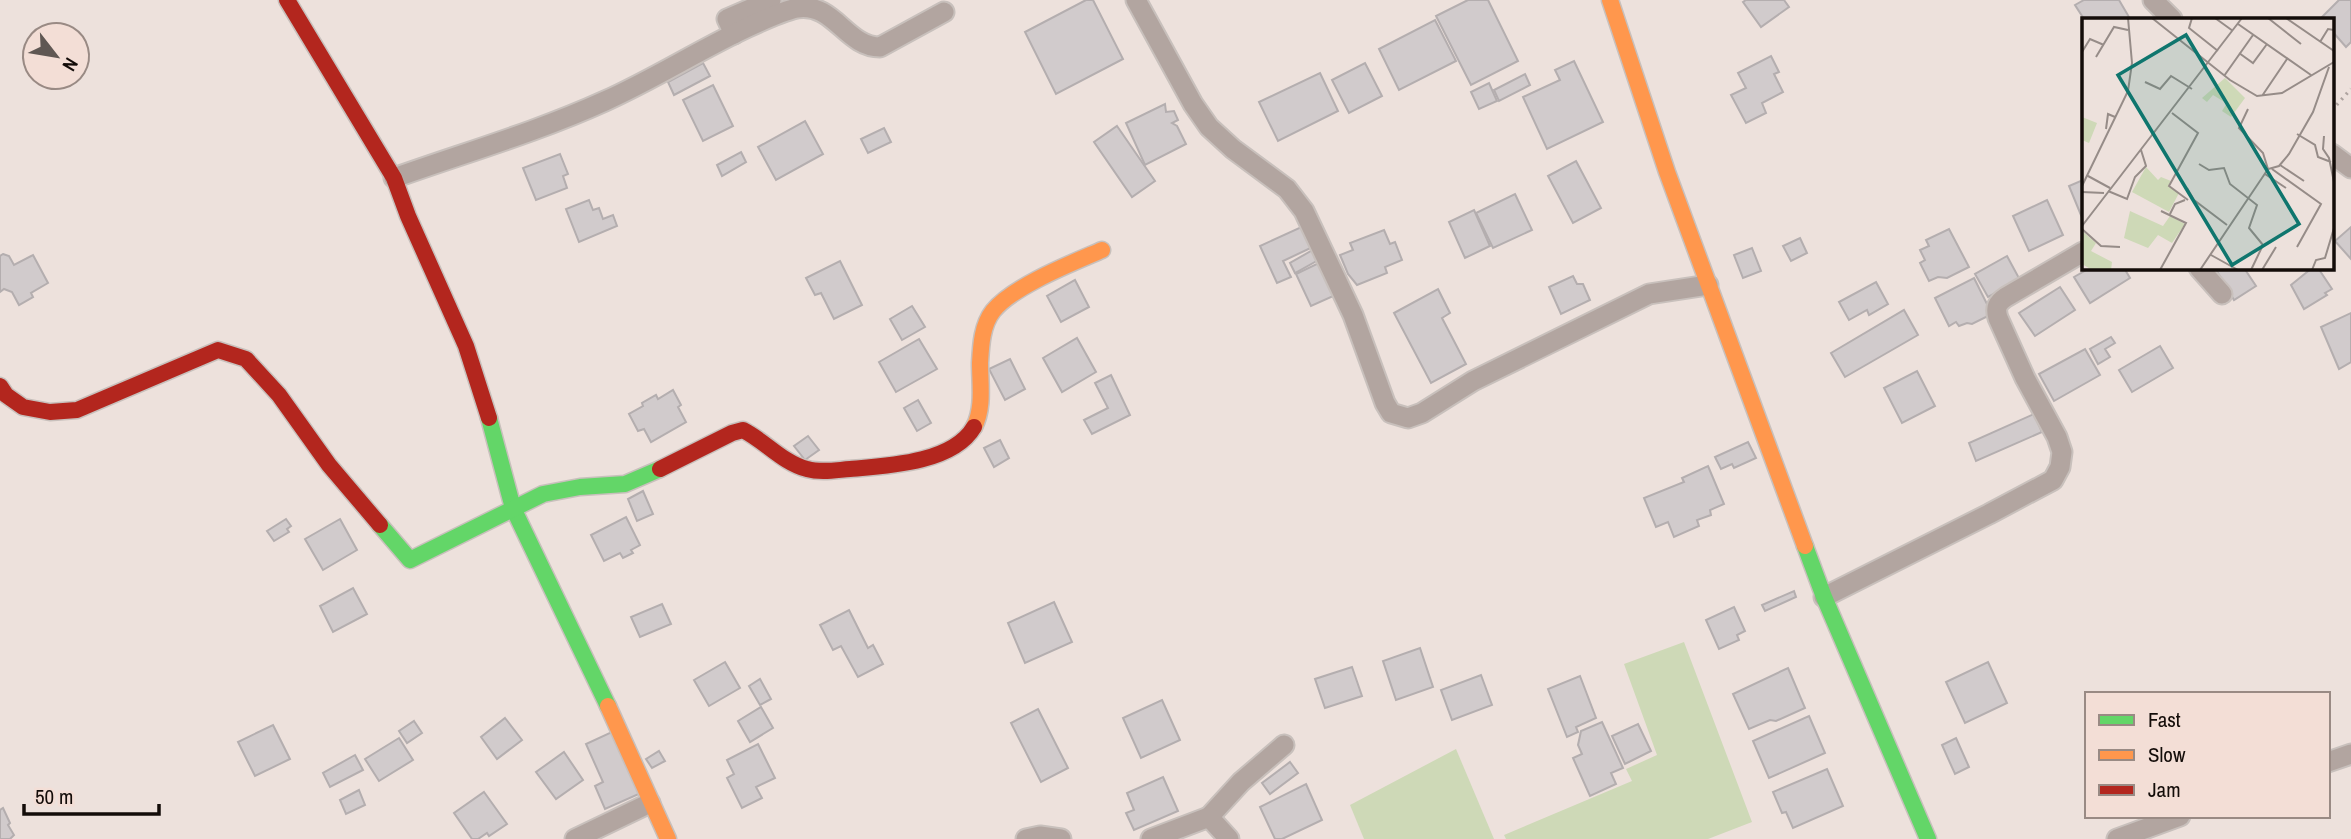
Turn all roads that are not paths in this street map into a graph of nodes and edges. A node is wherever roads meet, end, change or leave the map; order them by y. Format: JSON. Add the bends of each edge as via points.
{"nodes":[{"id":1,"x":287,"y":0,"type":"edge"},
{"id":2,"x":771,"y":0,"type":"edge"},
{"id":3,"x":1136,"y":0,"type":"edge"},
{"id":4,"x":1610,"y":0,"type":"edge"},
{"id":5,"x":2153,"y":0,"type":"edge"},
{"id":6,"x":944,"y":12,"type":"dead end"},
{"id":7,"x":2171,"y":18,"type":"edge"},
{"id":8,"x":734,"y":34,"type":"junction"},
{"id":9,"x":2334,"y":155,"type":"edge"},
{"id":10,"x":2351,"y":168,"type":"edge"},
{"id":11,"x":394,"y":178,"type":"junction"},
{"id":12,"x":1102,"y":250,"type":"dead end"},
{"id":13,"x":2082,"y":254,"type":"edge"},
{"id":14,"x":2201,"y":270,"type":"edge"},
{"id":15,"x":1708,"y":285,"type":"junction"},
{"id":16,"x":2221,"y":294,"type":"dead end"},
{"id":17,"x":0,"y":386,"type":"edge"},
{"id":18,"x":513,"y":508,"type":"junction"},
{"id":19,"x":1824,"y":597,"type":"junction"},
{"id":20,"x":1284,"y":745,"type":"dead end"},
{"id":21,"x":2351,"y":754,"type":"edge"},
{"id":22,"x":2330,"y":761,"type":"edge"},
{"id":23,"x":650,"y":803,"type":"junction"},
{"id":24,"x":1209,"y":817,"type":"junction"},
{"id":25,"x":2175,"y":818,"type":"edge"},
{"id":26,"x":575,"y":839,"type":"edge"},
{"id":27,"x":668,"y":839,"type":"edge"},
{"id":28,"x":1026,"y":839,"type":"edge"},
{"id":29,"x":1061,"y":839,"type":"edge"},
{"id":30,"x":1152,"y":839,"type":"edge"},
{"id":31,"x":1229,"y":839,"type":"edge"},
{"id":32,"x":1928,"y":839,"type":"edge"},
{"id":33,"x":2117,"y":839,"type":"edge"}],
"edges":[{"from":1,"to":11,"type":"street"},
{"from":2,"to":8,"type":"street","via":[[727,19]]},
{"from":3,"to":15,"type":"street","via":[[1209,127],[1287,189],[1304,211],[1353,315],[1391,413],[1408,418],[1422,412],[1473,380],[1649,294]]},
{"from":4,"to":15,"type":"street"},
{"from":5,"to":7,"type":"street"},
{"from":6,"to":8,"type":"street","via":[[880,47],[860,42],[826,12],[814,8],[797,8]]},
{"from":8,"to":11,"type":"street","via":[[605,101]]},
{"from":9,"to":10,"type":"street"},
{"from":11,"to":18,"type":"street","via":[[466,345]]},
{"from":12,"to":18,"type":"street","via":[[1056,271],[992,311],[980,356],[976,424],[963,440],[929,458],[824,471],[805,468],[743,430],[625,484],[559,490]]},
{"from":13,"to":19,"type":"street","via":[[2006,297],[1996,309],[2062,452],[2053,480]]},
{"from":14,"to":16,"type":"street"},
{"from":15,"to":19,"type":"street"},
{"from":17,"to":18,"type":"street","via":[[23,407],[77,410],[218,350],[246,359],[279,395],[329,465],[410,560]]},
{"from":18,"to":23,"type":"street"},
{"from":19,"to":32,"type":"street"},
{"from":20,"to":24,"type":"street"},
{"from":21,"to":22,"type":"street"},
{"from":23,"to":26,"type":"street"},
{"from":23,"to":27,"type":"street"},
{"from":24,"to":30,"type":"street"},
{"from":24,"to":31,"type":"street"},
{"from":25,"to":33,"type":"street"},
{"from":28,"to":29,"type":"street"}]}
